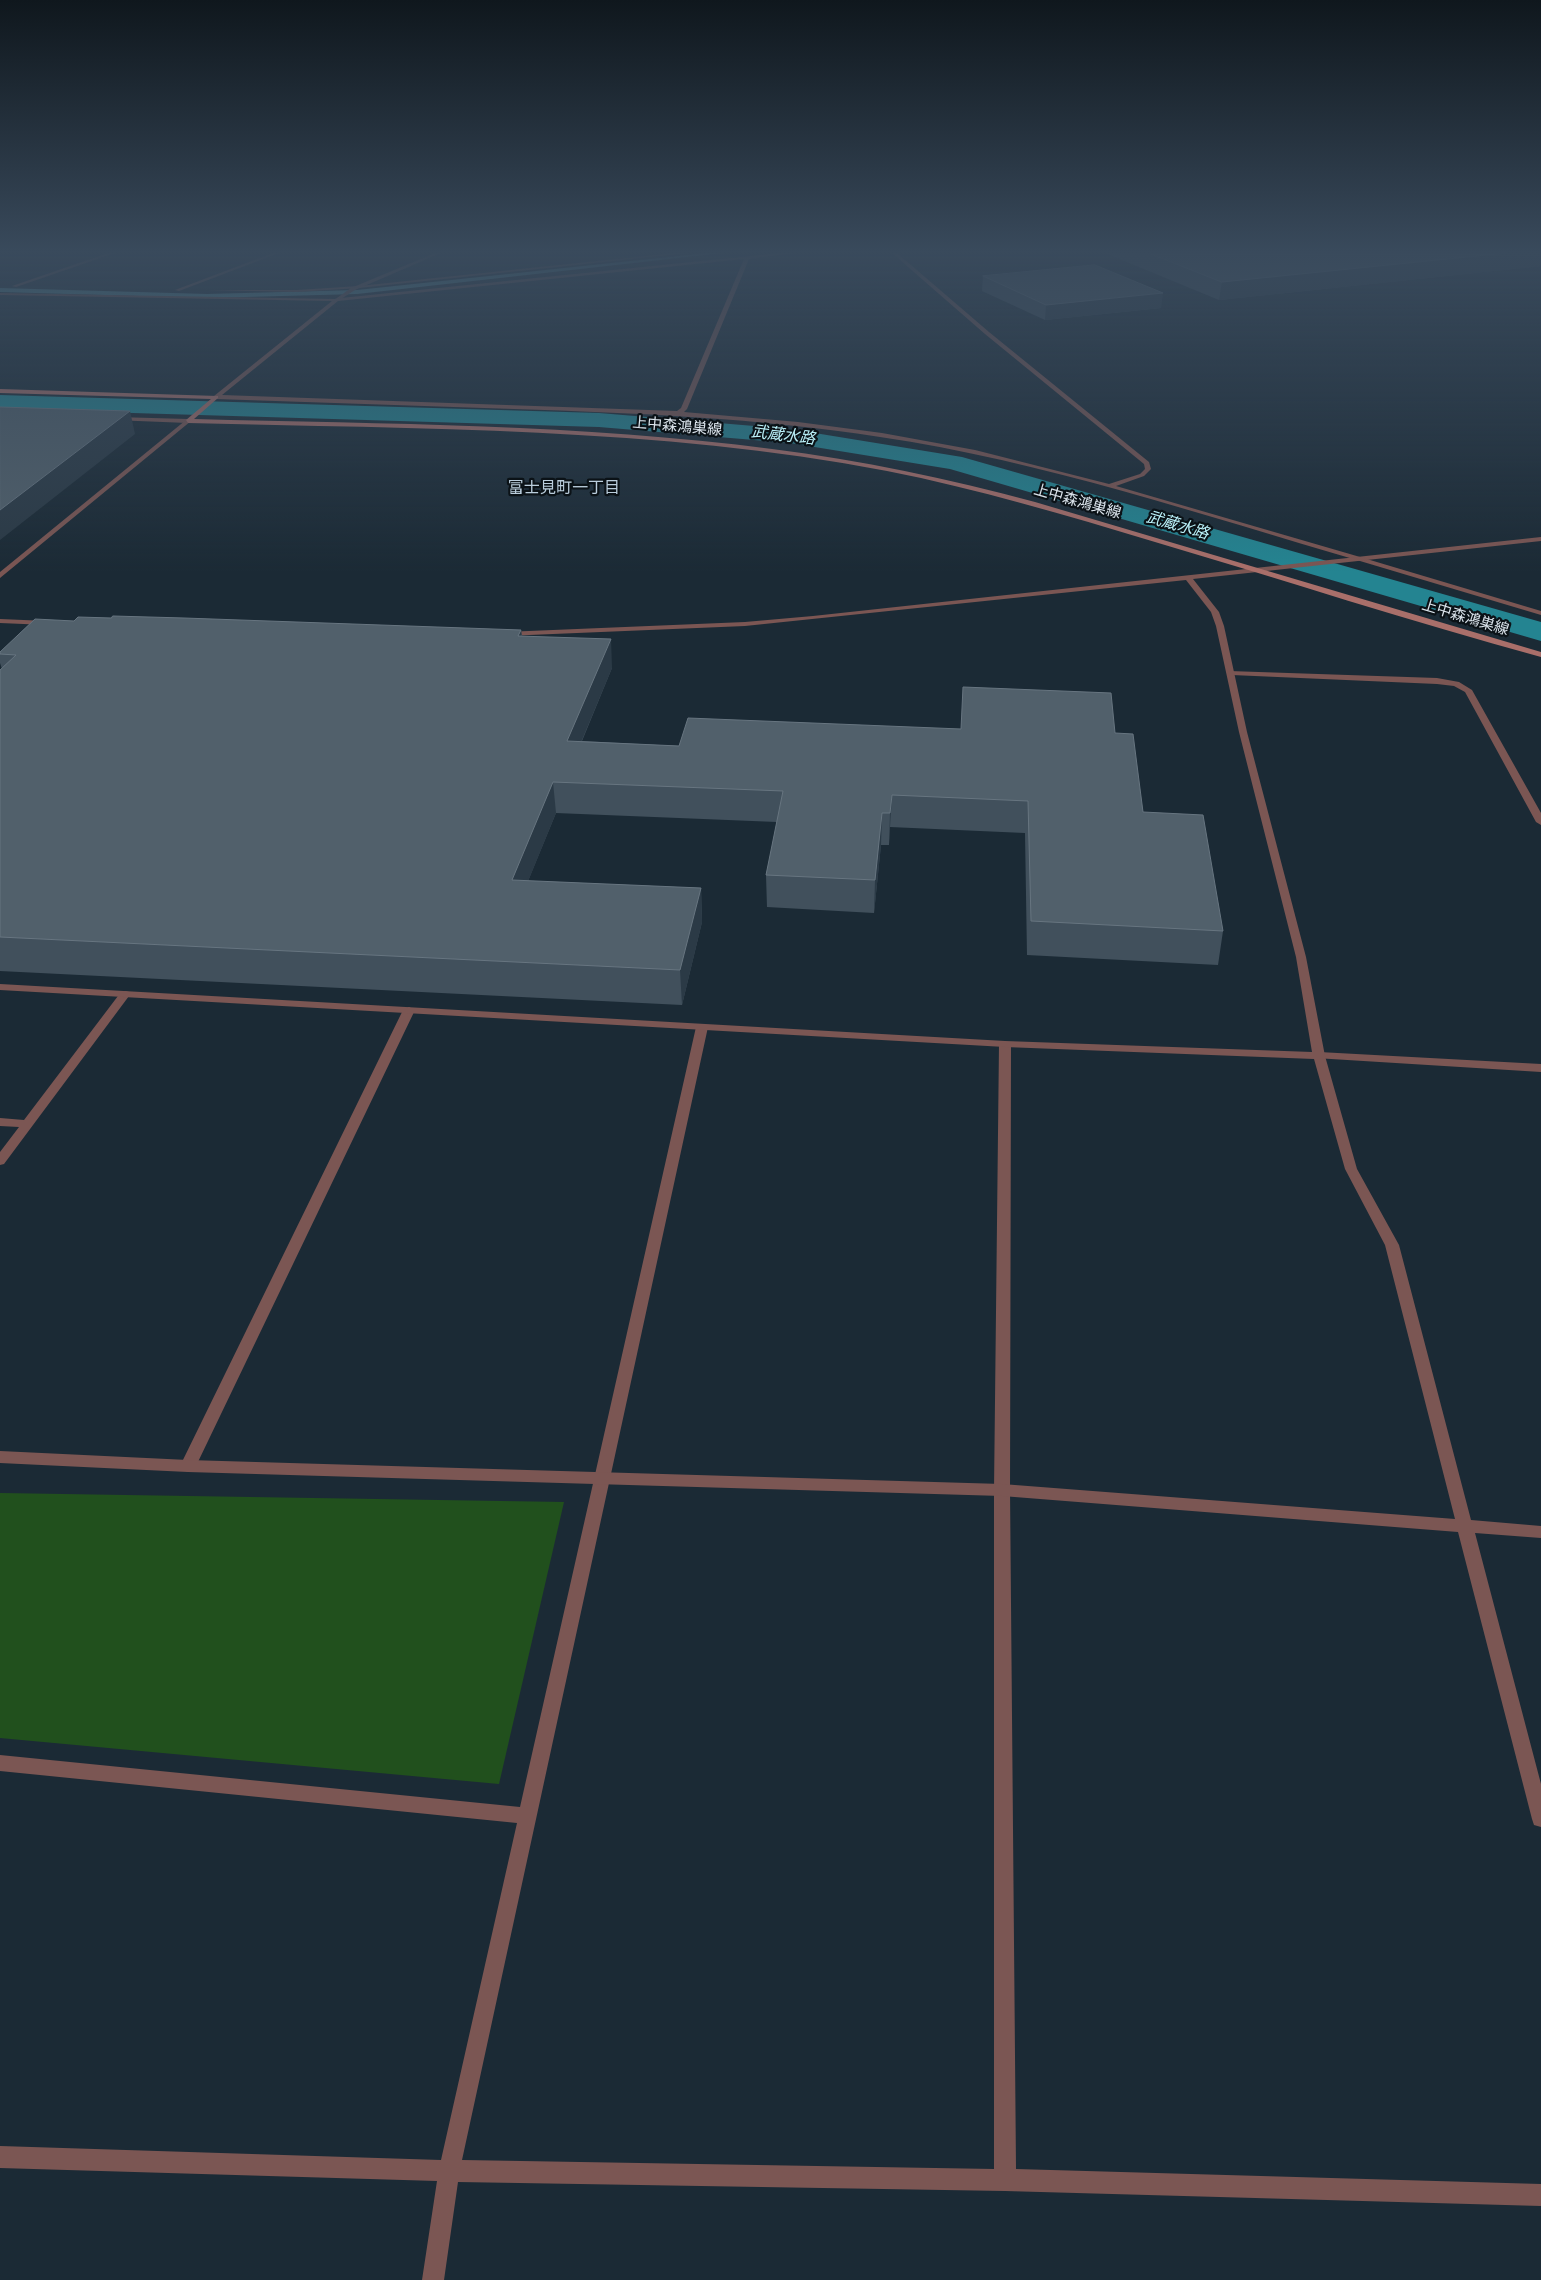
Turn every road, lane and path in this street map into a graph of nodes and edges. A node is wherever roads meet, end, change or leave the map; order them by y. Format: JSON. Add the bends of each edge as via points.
{"nodes":[{"id":1,"x":263,"y":359,"type":"edge"},
{"id":2,"x":705,"y":359,"type":"edge"},
{"id":3,"x":1020,"y":359,"type":"edge"},
{"id":4,"x":0,"y":391,"type":"edge"},
{"id":5,"x":216,"y":397,"type":"junction"},
{"id":6,"x":678,"y":413,"type":"junction"},
{"id":7,"x":110,"y":418,"type":"edge"},
{"id":8,"x":188,"y":421,"type":"junction"},
{"id":9,"x":1109,"y":486,"type":"junction"},
{"id":10,"x":1541,"y":539,"type":"edge"},
{"id":11,"x":1363,"y":560,"type":"junction"},
{"id":12,"x":1259,"y":570,"type":"junction"},
{"id":13,"x":0,"y":576,"type":"edge"},
{"id":14,"x":1188,"y":578,"type":"junction"},
{"id":15,"x":1541,"y":613,"type":"edge"},
{"id":16,"x":0,"y":621,"type":"edge"},
{"id":17,"x":59,"y":623,"type":"edge"},
{"id":18,"x":492,"y":634,"type":"edge"},
{"id":19,"x":1541,"y":655,"type":"edge"},
{"id":20,"x":1232,"y":673,"type":"junction"},
{"id":21,"x":1541,"y":822,"type":"edge"},
{"id":22,"x":0,"y":987,"type":"edge"},
{"id":23,"x":125,"y":994,"type":"junction"},
{"id":24,"x":409,"y":1010,"type":"junction"},
{"id":25,"x":702,"y":1027,"type":"junction"},
{"id":26,"x":1005,"y":1044,"type":"junction"},
{"id":27,"x":1319,"y":1056,"type":"junction"},
{"id":28,"x":1541,"y":1068,"type":"edge"},
{"id":29,"x":0,"y":1122,"type":"edge"},
{"id":30,"x":27,"y":1124,"type":"junction"},
{"id":31,"x":0,"y":1161,"type":"edge"},
{"id":32,"x":0,"y":1457,"type":"edge"},
{"id":33,"x":188,"y":1466,"type":"junction"},
{"id":34,"x":601,"y":1477,"type":"junction"},
{"id":35,"x":1002,"y":1490,"type":"junction"},
{"id":36,"x":1464,"y":1526,"type":"junction"},
{"id":37,"x":1541,"y":1532,"type":"edge"},
{"id":38,"x":0,"y":1763,"type":"edge"},
{"id":39,"x":529,"y":1816,"type":"junction"},
{"id":40,"x":1541,"y":1819,"type":"edge"},
{"id":41,"x":0,"y":2157,"type":"edge"},
{"id":42,"x":449,"y":2171,"type":"junction"},
{"id":43,"x":1004,"y":2180,"type":"junction"},
{"id":44,"x":1541,"y":2194,"type":"edge"},
{"id":45,"x":433,"y":2280,"type":"edge"}],
"edges":[{"from":1,"to":5,"type":"street"},
{"from":2,"to":6,"type":"street","via":[[684,409]]},
{"from":3,"to":9,"type":"street","via":[[1147,463],[1148,469],[1142,475]]},
{"from":4,"to":5,"type":"main road"},
{"from":5,"to":6,"type":"street"},
{"from":5,"to":8,"type":"main road"},
{"from":6,"to":9,"type":"street","via":[[882,435],[974,452]]},
{"from":7,"to":8,"type":"street"},
{"from":8,"to":12,"type":"main road","name":"上中森鴻巣線","via":[[582,434],[774,450],[876,466],[978,488]]},
{"from":8,"to":13,"type":"street"},
{"from":9,"to":11,"type":"street"},
{"from":10,"to":11,"type":"street"},
{"from":11,"to":12,"type":"street"},
{"from":11,"to":15,"type":"street"},
{"from":12,"to":14,"type":"street"},
{"from":12,"to":19,"type":"main road","name":"上中森鴻巣線"},
{"from":14,"to":18,"type":"street","via":[[754,623]]},
{"from":14,"to":20,"type":"street","via":[[1215,612]]},
{"from":16,"to":17,"type":"street"},
{"from":20,"to":21,"type":"street","via":[[1437,681],[1462,686],[1468,690]]},
{"from":20,"to":27,"type":"street","via":[[1301,957]]},
{"from":22,"to":23,"type":"street"},
{"from":23,"to":24,"type":"street"},
{"from":23,"to":30,"type":"street"},
{"from":24,"to":25,"type":"street"},
{"from":24,"to":33,"type":"street"},
{"from":25,"to":26,"type":"street"},
{"from":25,"to":34,"type":"street"},
{"from":26,"to":27,"type":"street"},
{"from":26,"to":35,"type":"street"},
{"from":27,"to":28,"type":"street"},
{"from":27,"to":36,"type":"street","via":[[1351,1169],[1392,1245]]},
{"from":29,"to":30,"type":"street"},
{"from":30,"to":31,"type":"street"},
{"from":32,"to":33,"type":"street"},
{"from":33,"to":34,"type":"street"},
{"from":34,"to":35,"type":"street"},
{"from":34,"to":39,"type":"street"},
{"from":35,"to":36,"type":"street"},
{"from":35,"to":43,"type":"street"},
{"from":36,"to":37,"type":"street"},
{"from":36,"to":40,"type":"street"},
{"from":38,"to":39,"type":"street"},
{"from":39,"to":42,"type":"street"},
{"from":41,"to":42,"type":"street"},
{"from":42,"to":43,"type":"street"},
{"from":42,"to":45,"type":"street"},
{"from":43,"to":44,"type":"street"}]}
